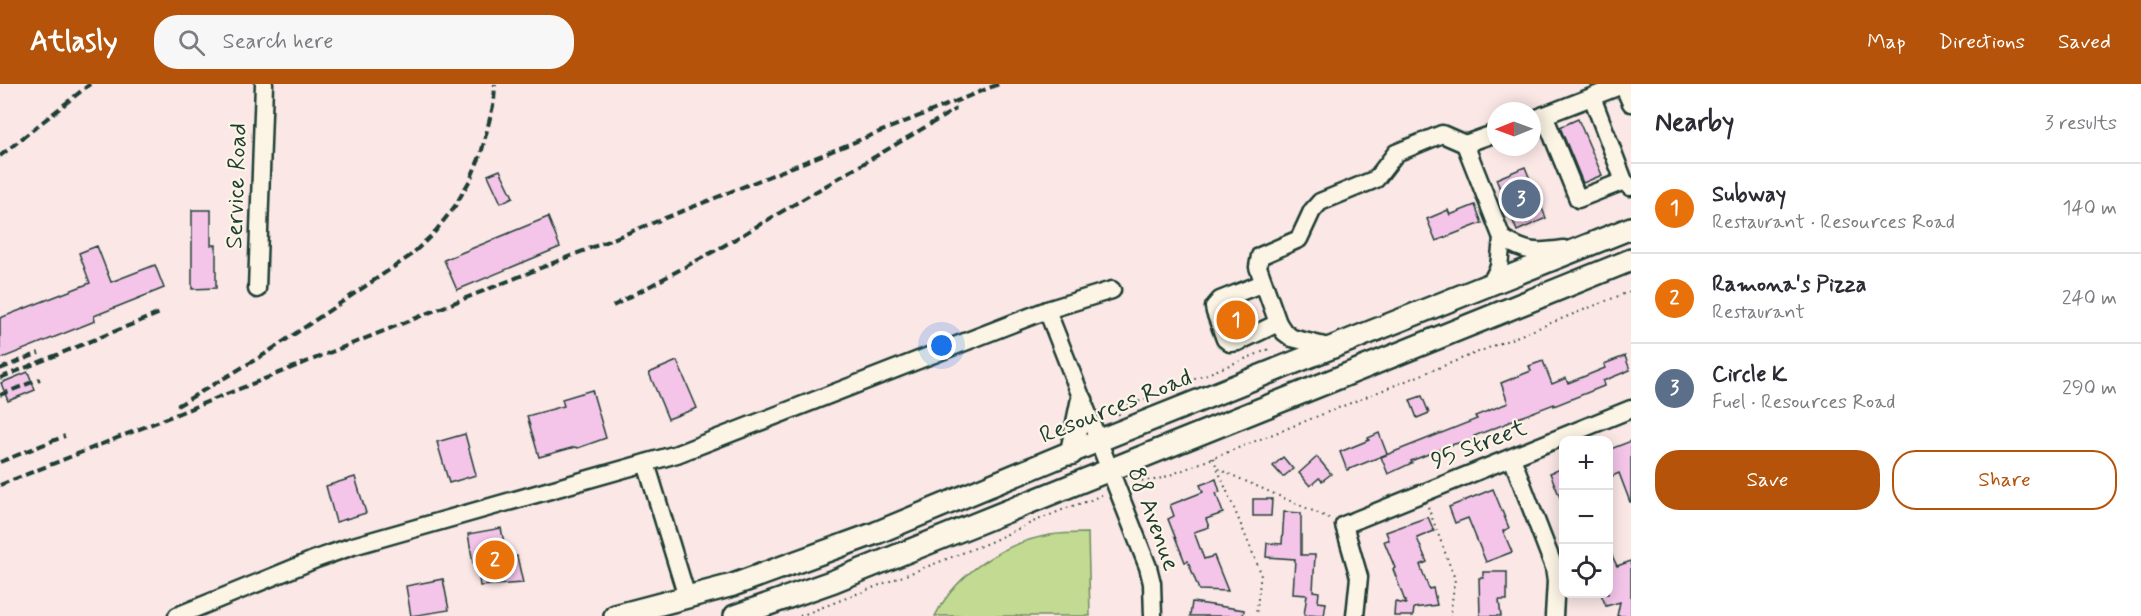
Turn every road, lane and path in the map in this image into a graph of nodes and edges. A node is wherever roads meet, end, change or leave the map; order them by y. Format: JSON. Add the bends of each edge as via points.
{"nodes":[{"id":1,"x":264,"y":84,"type":"edge"},
{"id":2,"x":1624,"y":84,"type":"edge"},
{"id":3,"x":1592,"y":97,"type":"junction"},
{"id":4,"x":1631,"y":103,"type":"edge"},
{"id":5,"x":1541,"y":117,"type":"edge"},
{"id":6,"x":1541,"y":124,"type":"edge"},
{"id":7,"x":1487,"y":136,"type":"edge"},
{"id":8,"x":1465,"y":144,"type":"junction"},
{"id":9,"x":1628,"y":184,"type":"edge"},
{"id":10,"x":1631,"y":228,"type":"edge"},
{"id":11,"x":1502,"y":238,"type":"junction"},
{"id":12,"x":1589,"y":245,"type":"junction"},
{"id":13,"x":1631,"y":260,"type":"edge"},
{"id":14,"x":1263,"y":283,"type":"junction"},
{"id":15,"x":1490,"y":285,"type":"junction"},
{"id":16,"x":257,"y":289,"type":"dead end"},
{"id":17,"x":1112,"y":290,"type":"dead end"},
{"id":18,"x":1631,"y":291,"type":"edge"},
{"id":19,"x":1047,"y":310,"type":"junction"},
{"id":20,"x":1278,"y":323,"type":"junction"},
{"id":21,"x":1272,"y":348,"type":"dead end"},
{"id":22,"x":1332,"y":348,"type":"junction"},
{"id":23,"x":1082,"y":401,"type":"junction"},
{"id":24,"x":1117,"y":408,"type":"dead end"},
{"id":25,"x":1631,"y":409,"type":"edge"},
{"id":26,"x":1100,"y":440,"type":"junction"},
{"id":27,"x":1071,"y":454,"type":"junction"},
{"id":28,"x":1213,"y":458,"type":"junction"},
{"id":29,"x":1512,"y":458,"type":"junction"},
{"id":30,"x":646,"y":463,"type":"junction"},
{"id":31,"x":1218,"y":469,"type":"junction"},
{"id":32,"x":1110,"y":470,"type":"junction"},
{"id":33,"x":1136,"y":478,"type":"dead end"},
{"id":34,"x":1423,"y":492,"type":"junction"},
{"id":35,"x":1095,"y":498,"type":"dead end"},
{"id":36,"x":1344,"y":525,"type":"junction"},
{"id":37,"x":687,"y":597,"type":"junction"},
{"id":38,"x":182,"y":615,"type":"edge"},
{"id":39,"x":615,"y":616,"type":"edge"},
{"id":40,"x":735,"y":616,"type":"edge"},
{"id":41,"x":800,"y":616,"type":"edge"},
{"id":42,"x":1153,"y":616,"type":"edge"},
{"id":43,"x":1256,"y":616,"type":"edge"},
{"id":44,"x":1355,"y":616,"type":"edge"},
{"id":45,"x":1450,"y":616,"type":"edge"},
{"id":46,"x":1554,"y":616,"type":"edge"}],
"edges":[{"from":1,"to":16,"type":"street","name":"Service Road"},
{"from":2,"to":3,"type":"street"},
{"from":2,"to":4,"type":"street"},
{"from":3,"to":5,"type":"street"},
{"from":3,"to":9,"type":"street"},
{"from":6,"to":9,"type":"street","via":[[1578,199]]},
{"from":7,"to":8,"type":"street"},
{"from":8,"to":11,"type":"street"},
{"from":8,"to":14,"type":"street","via":[[1443,134],[1401,149],[1376,179],[1320,202],[1299,239],[1260,256],[1258,267]]},
{"from":10,"to":12,"type":"main road","name":"Resources Road"},
{"from":11,"to":12,"type":"street","via":[[1532,252]]},
{"from":11,"to":15,"type":"street","via":[[1499,267]]},
{"from":12,"to":15,"type":"main road","name":"Resources Road"},
{"from":13,"to":32,"type":"main road"},
{"from":14,"to":20,"type":"street"},
{"from":14,"to":20,"type":"street","via":[[1220,300],[1214,308],[1225,339],[1238,342]]},
{"from":15,"to":22,"type":"main road","name":"Resources Road"},
{"from":17,"to":19,"type":"street"},
{"from":18,"to":28,"type":"path"},
{"from":19,"to":23,"type":"street","name":"88 Avenue"},
{"from":19,"to":30,"type":"street"},
{"from":20,"to":22,"type":"street","via":[[1292,338]]},
{"from":21,"to":24,"type":"path"},
{"from":22,"to":26,"type":"main road","name":"Resources Road"},
{"from":23,"to":26,"type":"street","name":"88 Avenue"},
{"from":23,"to":27,"type":"main road"},
{"from":25,"to":29,"type":"street","name":"95 Street"},
{"from":26,"to":27,"type":"main road","name":"Resources Road"},
{"from":26,"to":32,"type":"street","name":"88 Avenue"},
{"from":27,"to":37,"type":"main road","name":"Resources Road","via":[[876,533],[733,585]]},
{"from":28,"to":31,"type":"path"},
{"from":28,"to":33,"type":"path","via":[[1160,478],[1142,482]]},
{"from":29,"to":34,"type":"street","name":"95 Street"},
{"from":29,"to":46,"type":"street","via":[[1554,567]]},
{"from":30,"to":37,"type":"street"},
{"from":30,"to":38,"type":"street","via":[[353,546]]},
{"from":31,"to":36,"type":"path"},
{"from":31,"to":43,"type":"path","via":[[1261,573]]},
{"from":32,"to":40,"type":"main road","via":[[834,581]]},
{"from":32,"to":42,"type":"street","name":"88 Avenue","via":[[1148,567]]},
{"from":34,"to":36,"type":"street","name":"95 Street"},
{"from":34,"to":45,"type":"path","via":[[1455,579]]},
{"from":35,"to":41,"type":"path"},
{"from":36,"to":44,"type":"street","via":[[1359,577]]},
{"from":37,"to":39,"type":"main road","name":"Resources Road"}]}
